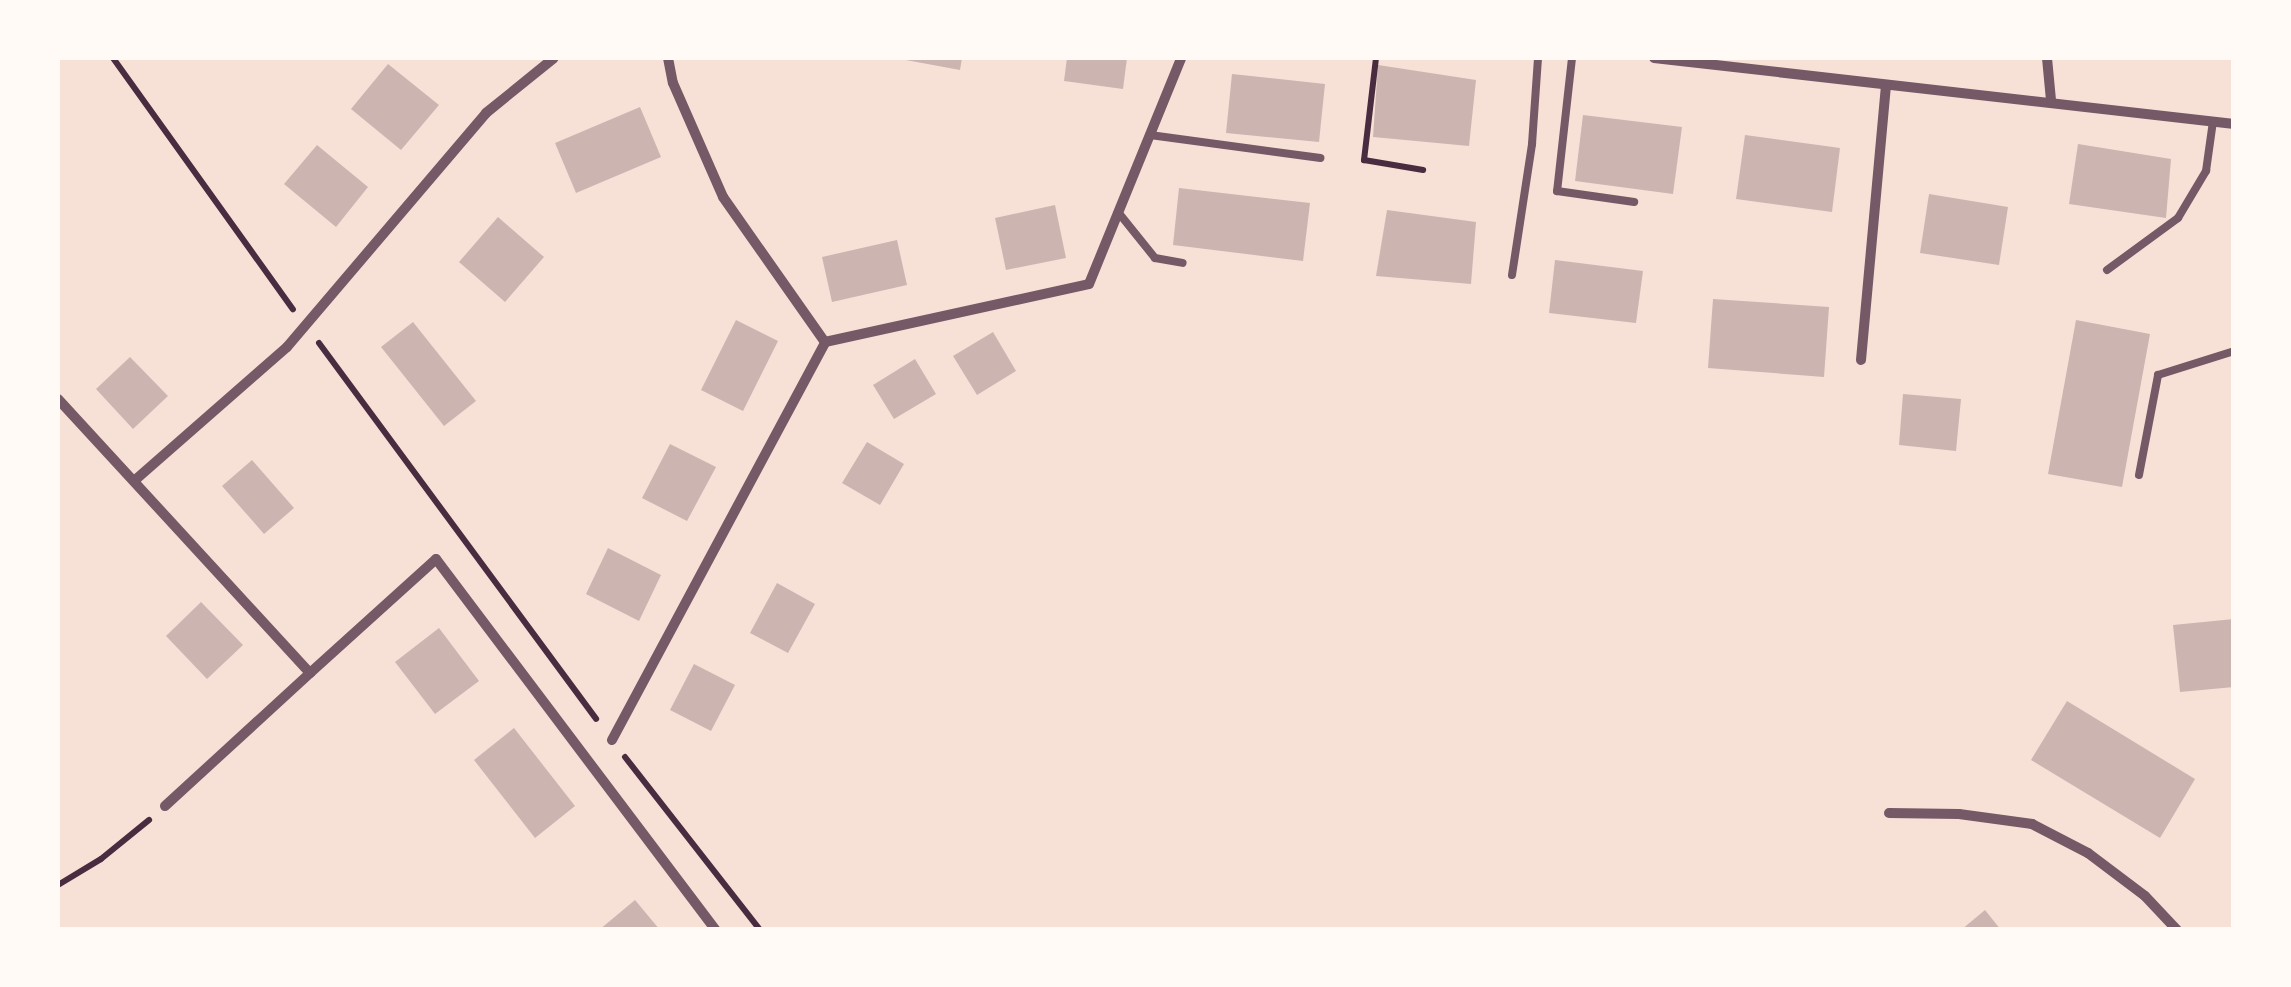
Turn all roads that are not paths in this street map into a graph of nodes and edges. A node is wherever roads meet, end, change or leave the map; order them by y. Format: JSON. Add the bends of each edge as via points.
{"nodes":[{"id":1,"x":554,"y":58,"type":"edge"},
{"id":2,"x":668,"y":58,"type":"edge"},
{"id":3,"x":1181,"y":58,"type":"edge"},
{"id":4,"x":1538,"y":58,"type":"edge"},
{"id":5,"x":1572,"y":58,"type":"edge"},
{"id":6,"x":1654,"y":58,"type":"edge"},
{"id":7,"x":2046,"y":58,"type":"edge"},
{"id":8,"x":1886,"y":85,"type":"junction"},
{"id":9,"x":2051,"y":100,"type":"junction"},
{"id":10,"x":2213,"y":121,"type":"junction"},
{"id":11,"x":2234,"y":124,"type":"edge"},
{"id":12,"x":1150,"y":134,"type":"junction"},
{"id":13,"x":1320,"y":158,"type":"dead end"},
{"id":14,"x":1634,"y":202,"type":"dead end"},
{"id":15,"x":1118,"y":212,"type":"junction"},
{"id":16,"x":1183,"y":264,"type":"dead end"},
{"id":17,"x":2107,"y":270,"type":"dead end"},
{"id":18,"x":1512,"y":275,"type":"dead end"},
{"id":19,"x":826,"y":342,"type":"junction"},
{"id":20,"x":2234,"y":351,"type":"edge"},
{"id":21,"x":1860,"y":360,"type":"dead end"},
{"id":22,"x":58,"y":399,"type":"edge"},
{"id":23,"x":2140,"y":475,"type":"dead end"},
{"id":24,"x":134,"y":481,"type":"junction"},
{"id":25,"x":310,"y":672,"type":"junction"},
{"id":26,"x":612,"y":740,"type":"road end"},
{"id":27,"x":165,"y":806,"type":"road end"},
{"id":28,"x":1889,"y":813,"type":"dead end"},
{"id":29,"x":716,"y":930,"type":"edge"},
{"id":30,"x":2177,"y":930,"type":"edge"}],
"edges":[{"from":1,"to":24,"type":"street","via":[[486,113],[306,327]]},
{"from":2,"to":19,"type":"street","via":[[723,197]]},
{"from":3,"to":12,"type":"street"},
{"from":4,"to":18,"type":"lane"},
{"from":5,"to":14,"type":"lane","via":[[1557,191]]},
{"from":6,"to":8,"type":"street"},
{"from":7,"to":9,"type":"street"},
{"from":8,"to":9,"type":"street"},
{"from":8,"to":21,"type":"street"},
{"from":9,"to":10,"type":"street"},
{"from":10,"to":11,"type":"street"},
{"from":10,"to":17,"type":"lane","via":[[2206,172],[2178,218]]},
{"from":12,"to":13,"type":"lane"},
{"from":12,"to":15,"type":"street"},
{"from":15,"to":16,"type":"lane","via":[[1156,258]]},
{"from":15,"to":19,"type":"street","via":[[1088,284]]},
{"from":19,"to":26,"type":"street"},
{"from":20,"to":23,"type":"lane","via":[[2158,375]]},
{"from":22,"to":24,"type":"street"},
{"from":24,"to":25,"type":"street"},
{"from":25,"to":27,"type":"street"},
{"from":25,"to":29,"type":"street","via":[[436,559]]},
{"from":28,"to":30,"type":"street","via":[[2032,824],[2088,853]]}]}
